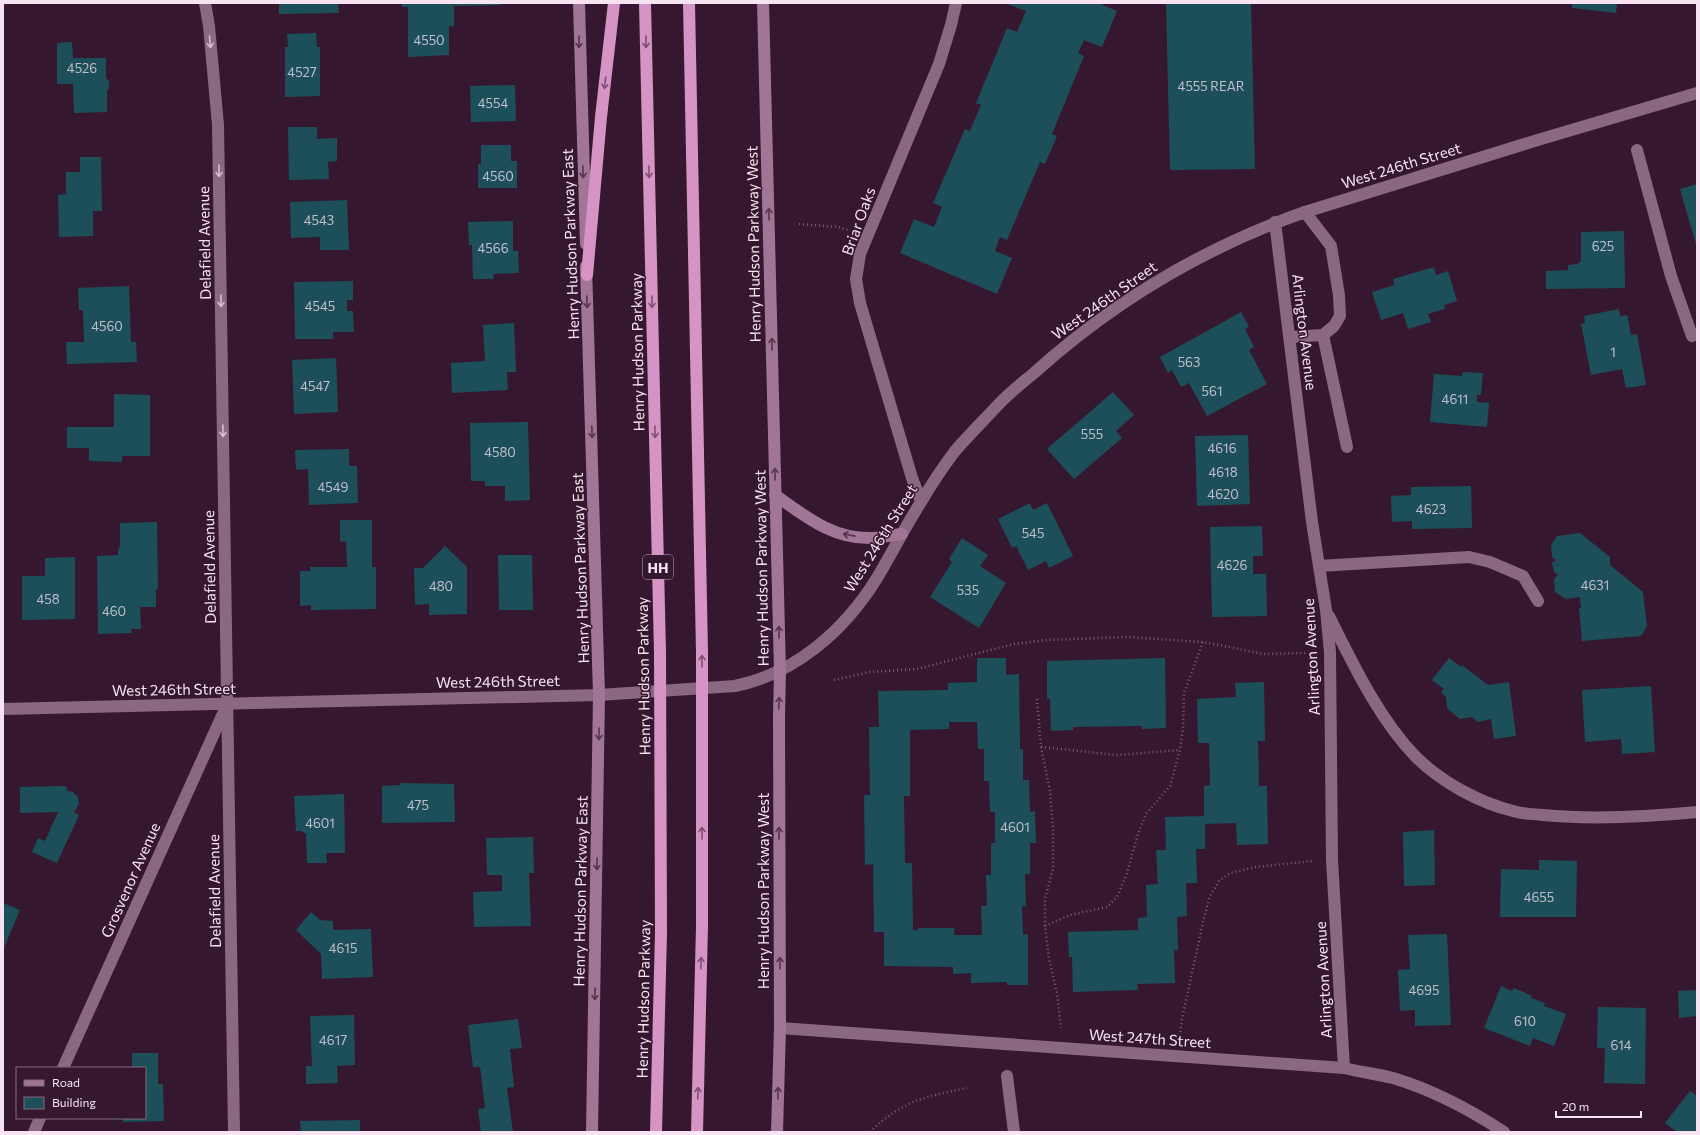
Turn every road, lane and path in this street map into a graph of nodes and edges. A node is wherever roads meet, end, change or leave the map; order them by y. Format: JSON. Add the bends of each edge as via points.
{"nodes":[{"id":1,"x":205,"y":3,"type":"edge"},
{"id":2,"x":580,"y":3,"type":"edge"},
{"id":3,"x":614,"y":3,"type":"edge"},
{"id":4,"x":645,"y":3,"type":"edge"},
{"id":5,"x":689,"y":3,"type":"edge"},
{"id":6,"x":763,"y":3,"type":"edge"},
{"id":7,"x":956,"y":3,"type":"edge"},
{"id":8,"x":1697,"y":94,"type":"edge"},
{"id":9,"x":1637,"y":150,"type":"dead end"},
{"id":10,"x":1305,"y":212,"type":"junction"},
{"id":11,"x":1275,"y":222,"type":"junction"},
{"id":12,"x":799,"y":224,"type":"dead end"},
{"id":13,"x":867,"y":236,"type":"junction"},
{"id":14,"x":587,"y":275,"type":"junction"},
{"id":15,"x":1323,"y":335,"type":"junction"},
{"id":16,"x":1692,"y":336,"type":"dead end"},
{"id":17,"x":1291,"y":338,"type":"junction"},
{"id":18,"x":1347,"y":448,"type":"dead end"},
{"id":19,"x":775,"y":495,"type":"junction"},
{"id":20,"x":921,"y":501,"type":"junction"},
{"id":21,"x":902,"y":534,"type":"junction"},
{"id":22,"x":1319,"y":566,"type":"junction"},
{"id":23,"x":1538,"y":600,"type":"dead end"},
{"id":24,"x":1326,"y":610,"type":"junction"},
{"id":25,"x":1203,"y":642,"type":"junction"},
{"id":26,"x":1330,"y":652,"type":"junction"},
{"id":27,"x":780,"y":671,"type":"junction"},
{"id":28,"x":834,"y":680,"type":"dead end"},
{"id":29,"x":599,"y":695,"type":"junction"},
{"id":30,"x":1037,"y":698,"type":"dead end"},
{"id":31,"x":227,"y":704,"type":"junction"},
{"id":32,"x":3,"y":709,"type":"edge"},
{"id":33,"x":1041,"y":747,"type":"junction"},
{"id":34,"x":1180,"y":750,"type":"junction"},
{"id":35,"x":1697,"y":812,"type":"edge"},
{"id":36,"x":1332,"y":860,"type":"junction"},
{"id":37,"x":1045,"y":926,"type":"junction"},
{"id":38,"x":780,"y":1028,"type":"junction"},
{"id":39,"x":1061,"y":1047,"type":"junction"},
{"id":40,"x":1178,"y":1056,"type":"junction"},
{"id":41,"x":63,"y":1067,"type":"edge"},
{"id":42,"x":1344,"y":1068,"type":"junction"},
{"id":43,"x":1007,"y":1076,"type":"dead end"},
{"id":44,"x":967,"y":1088,"type":"dead end"},
{"id":45,"x":40,"y":1119,"type":"edge"},
{"id":46,"x":34,"y":1132,"type":"edge"},
{"id":47,"x":234,"y":1132,"type":"edge"},
{"id":48,"x":592,"y":1132,"type":"edge"},
{"id":49,"x":656,"y":1132,"type":"edge"},
{"id":50,"x":696,"y":1132,"type":"edge"},
{"id":51,"x":777,"y":1132,"type":"edge"},
{"id":52,"x":870,"y":1132,"type":"edge"},
{"id":53,"x":1014,"y":1132,"type":"edge"},
{"id":54,"x":1504,"y":1132,"type":"edge"}],
"edges":[{"from":1,"to":31,"type":"street","name":"Delafield Avenue","one_way":true,"via":[[218,125]]},
{"from":2,"to":14,"type":"main road","name":"Henry Hudson Parkway East","one_way":true,"via":[[579,48]]},
{"from":3,"to":14,"type":"highway","one_way":true},
{"from":4,"to":49,"type":"highway","name":"Henry Hudson Parkway","number":"HH","one_way":true,"via":[[660,660],[661,933]]},
{"from":50,"to":5,"type":"highway","one_way":true,"via":[[702,926],[702,652]]},
{"from":19,"to":6,"type":"main road","name":"Henry Hudson Parkway West","one_way":true},
{"from":7,"to":13,"type":"street","name":"Briar Oaks","via":[[939,64]]},
{"from":8,"to":10,"type":"street","name":"West 246th Street"},
{"from":9,"to":16,"type":"street","via":[[1671,276]]},
{"from":10,"to":11,"type":"street","name":"West 246th Street"},
{"from":10,"to":15,"type":"street","via":[[1331,246],[1339,295],[1340,316],[1334,326]]},
{"from":11,"to":17,"type":"street","name":"Arlington Avenue"},
{"from":11,"to":20,"type":"street","name":"West 246th Street","via":[[1188,263],[1101,318],[1057,352],[998,404],[964,441]]},
{"from":12,"to":13,"type":"path","via":[[838,227]]},
{"from":13,"to":20,"type":"street","name":"Briar Oaks","via":[[860,254],[856,279],[860,303]]},
{"from":14,"to":29,"type":"main road","name":"Henry Hudson Parkway East","one_way":true},
{"from":15,"to":17,"type":"street"},
{"from":15,"to":18,"type":"street"},
{"from":17,"to":22,"type":"street","name":"Arlington Avenue"},
{"from":21,"to":19,"type":"main road","one_way":true,"via":[[873,538],[830,531]]},
{"from":27,"to":19,"type":"main road","name":"Henry Hudson Parkway West","one_way":true},
{"from":20,"to":21,"type":"street","name":"West 246th Street"},
{"from":21,"to":27,"type":"street","name":"West 246th Street","via":[[856,608],[813,651]]},
{"from":22,"to":23,"type":"street","via":[[1469,557],[1490,562],[1523,576]]},
{"from":22,"to":24,"type":"street","name":"Arlington Avenue"},
{"from":24,"to":26,"type":"street","name":"Arlington Avenue"},
{"from":24,"to":35,"type":"street","via":[[1354,667],[1385,718],[1417,758],[1446,781],[1482,801],[1514,812],[1563,817],[1613,818]]},
{"from":25,"to":26,"type":"path","via":[[1264,654]]},
{"from":25,"to":28,"type":"path","via":[[1128,637],[1033,642],[1014,644],[917,668],[870,672]]},
{"from":25,"to":34,"type":"path","via":[[1184,693],[1184,728]]},
{"from":26,"to":36,"type":"street","name":"Arlington Avenue"},
{"from":27,"to":29,"type":"street","name":"West 246th Street","via":[[756,682],[735,686]]},
{"from":38,"to":27,"type":"main road","name":"Henry Hudson Parkway West","one_way":true},
{"from":29,"to":31,"type":"street","name":"West 246th Street"},
{"from":29,"to":48,"type":"main road","name":"Henry Hudson Parkway East","one_way":true},
{"from":30,"to":33,"type":"path"},
{"from":31,"to":32,"type":"street","name":"West 246th Street"},
{"from":31,"to":41,"type":"street","name":"Grosvenor Avenue"},
{"from":31,"to":47,"type":"street","name":"Delafield Avenue"},
{"from":33,"to":34,"type":"path","via":[[1117,755]]},
{"from":33,"to":37,"type":"path","via":[[1050,791],[1053,828],[1053,869],[1045,899]]},
{"from":34,"to":37,"type":"path","via":[[1170,786],[1146,814],[1117,897],[1107,907],[1070,915]]},
{"from":36,"to":40,"type":"path","via":[[1256,867],[1230,873],[1219,882],[1210,896],[1203,922],[1182,1019]]},
{"from":36,"to":42,"type":"street","name":"Arlington Avenue"},
{"from":37,"to":39,"type":"path","via":[[1057,993]]},
{"from":38,"to":39,"type":"street","name":"West 247th Street"},
{"from":51,"to":38,"type":"main road","name":"Henry Hudson Parkway West","one_way":true},
{"from":39,"to":40,"type":"street","name":"West 247th Street"},
{"from":40,"to":42,"type":"street","name":"West 247th Street"},
{"from":42,"to":54,"type":"street","name":"West 247th Street","via":[[1392,1078],[1438,1095],[1478,1115]]},
{"from":43,"to":53,"type":"street"},
{"from":44,"to":52,"type":"path","via":[[912,1101],[895,1111]]},
{"from":45,"to":46,"type":"street"}]}
